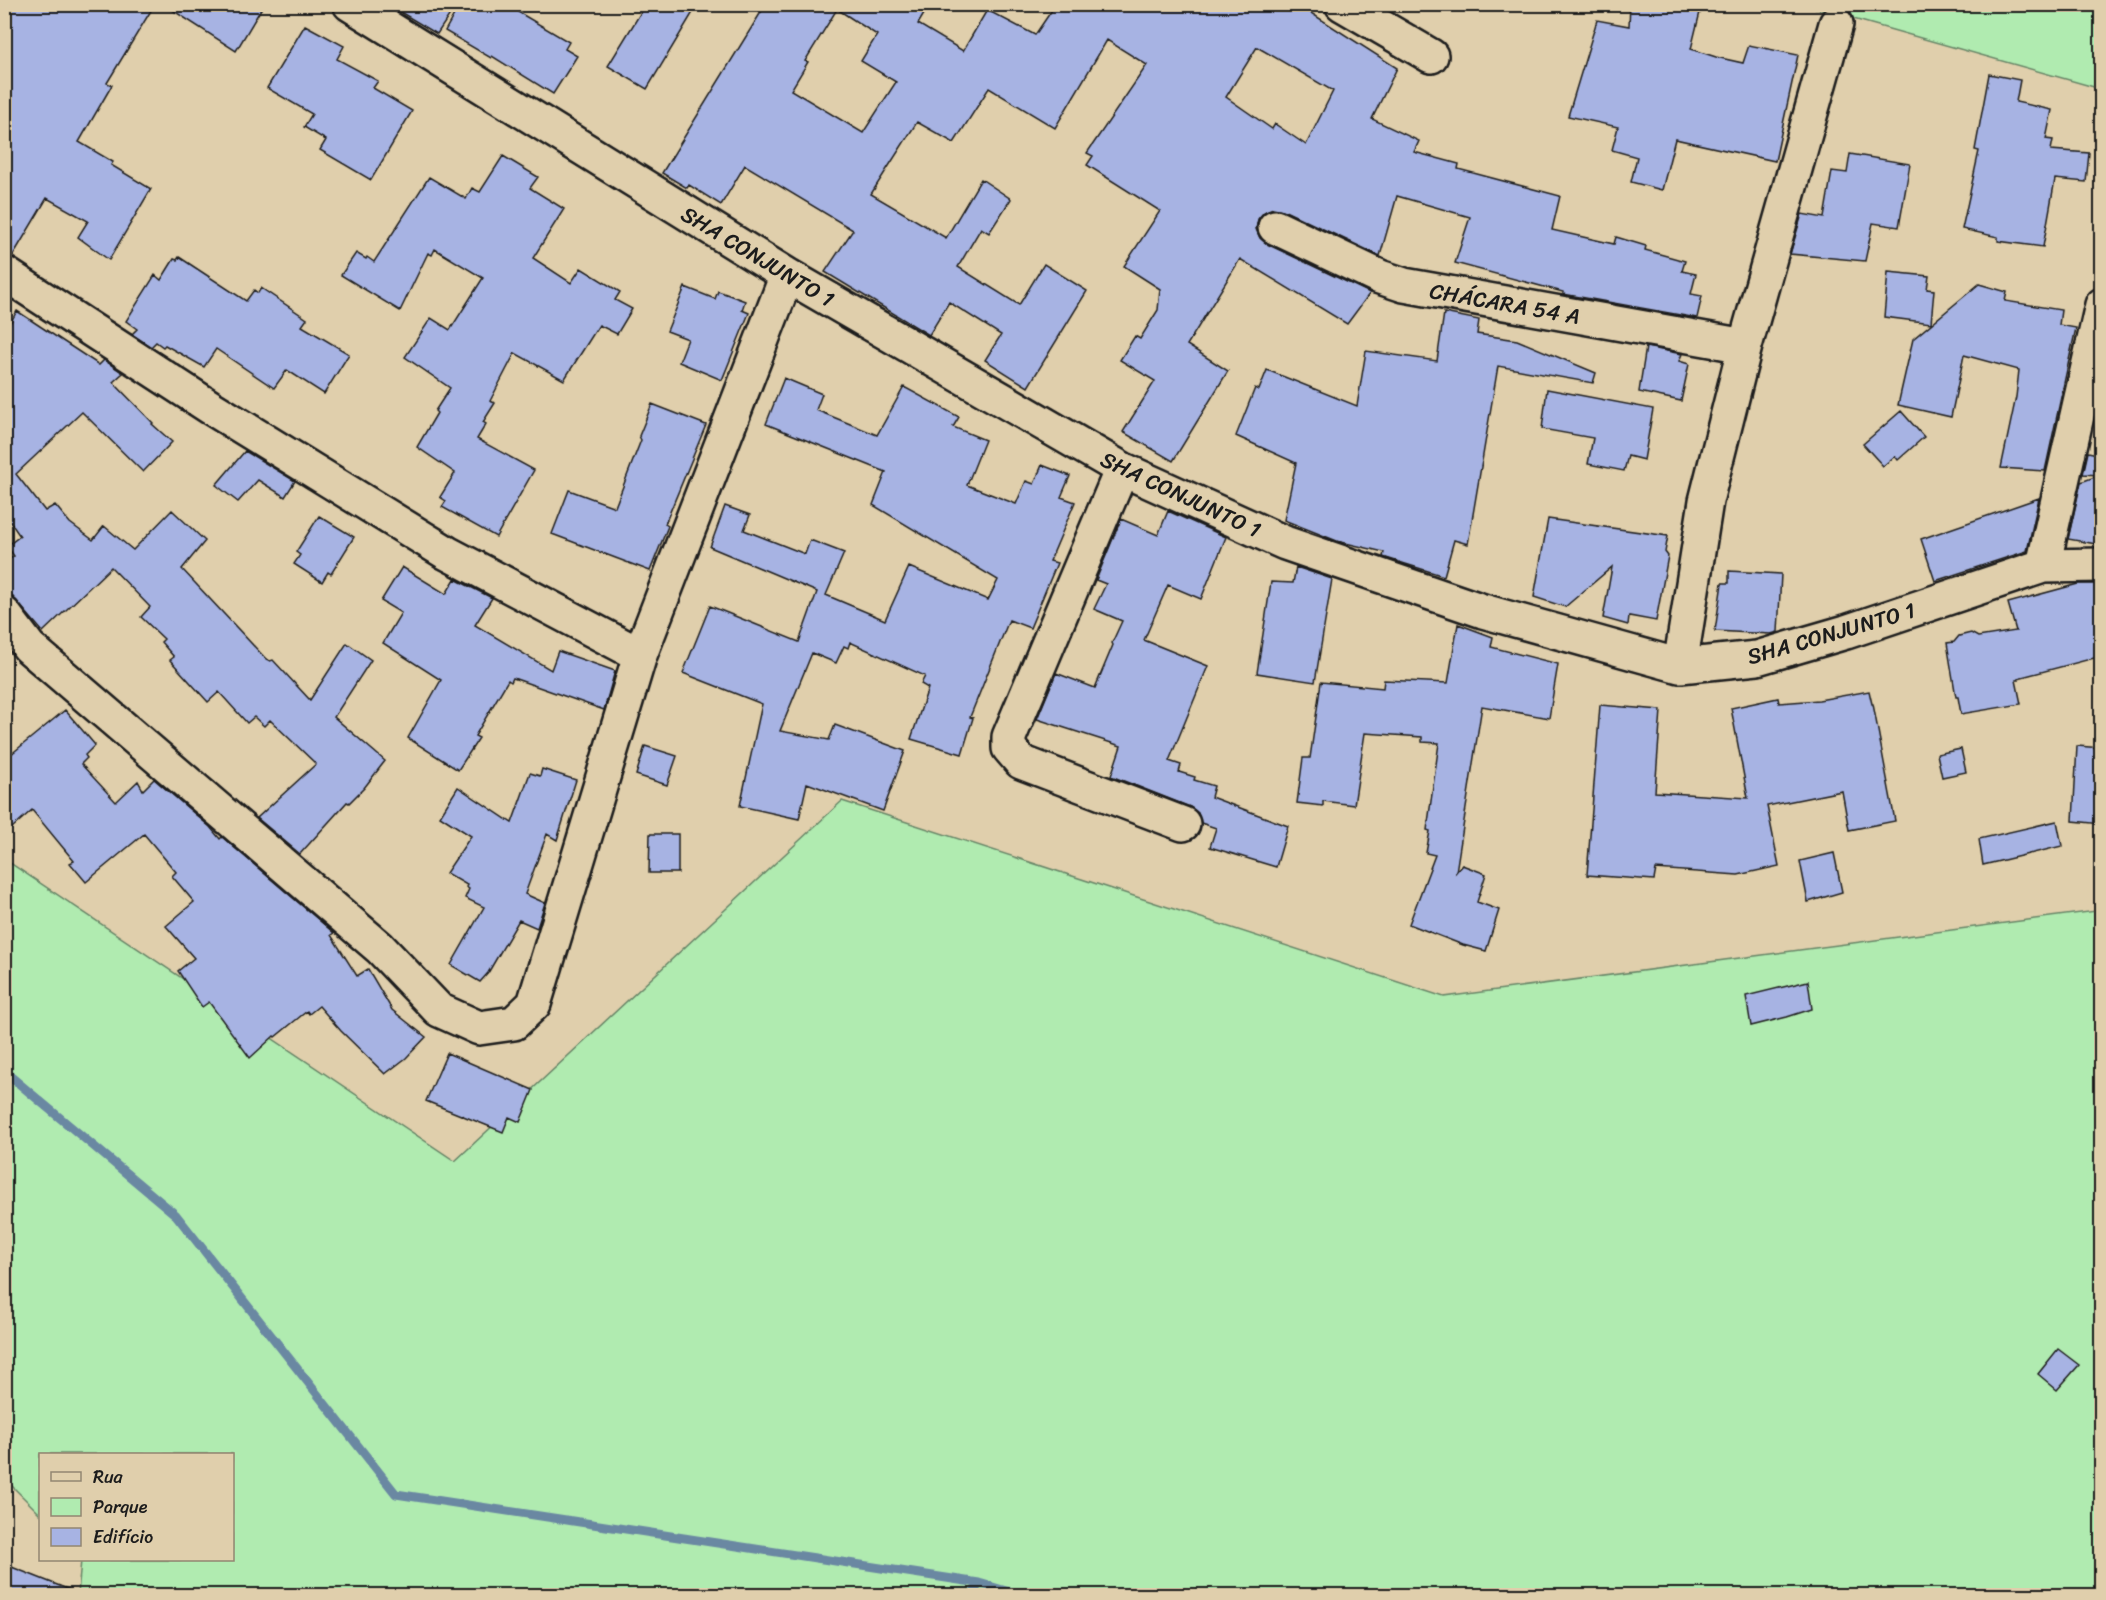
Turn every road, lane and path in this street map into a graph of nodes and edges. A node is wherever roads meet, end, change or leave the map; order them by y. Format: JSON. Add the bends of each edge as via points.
{"nodes":[{"id":1,"x":1342,"y":4,"type":"edge"},
{"id":2,"x":354,"y":6,"type":"edge"},
{"id":3,"x":1836,"y":24,"type":"dead end"},
{"id":4,"x":1431,"y":56,"type":"dead end"},
{"id":5,"x":1275,"y":227,"type":"dead end"},
{"id":6,"x":4,"y":273,"type":"edge"},
{"id":7,"x":787,"y":275,"type":"junction"},
{"id":8,"x":2102,"y":305,"type":"edge"},
{"id":9,"x":1745,"y":346,"type":"junction"},
{"id":10,"x":1122,"y":469,"type":"junction"},
{"id":11,"x":2102,"y":565,"type":"edge"},
{"id":12,"x":2043,"y":566,"type":"junction"},
{"id":13,"x":4,"y":614,"type":"edge"},
{"id":14,"x":640,"y":655,"type":"junction"},
{"id":15,"x":1680,"y":666,"type":"junction"},
{"id":16,"x":1183,"y":824,"type":"dead end"}],
"edges":[{"from":1,"to":4,"type":"street"},
{"from":2,"to":7,"type":"street","name":"SHA CONJUNTO 1"},
{"from":3,"to":9,"type":"street"},
{"from":5,"to":9,"type":"street","name":"CHÁCARA 54 A","via":[[1404,285]]},
{"from":6,"to":14,"type":"street","via":[[210,407],[447,553]]},
{"from":7,"to":10,"type":"street","name":"SHA CONJUNTO 1"},
{"from":7,"to":14,"type":"street"},
{"from":8,"to":12,"type":"street"},
{"from":9,"to":15,"type":"street","via":[[1706,501]]},
{"from":10,"to":15,"type":"street","name":"SHA CONJUNTO 1","via":[[1285,543],[1483,611]]},
{"from":10,"to":16,"type":"street","via":[[1010,737],[1009,748],[1020,762]]},
{"from":11,"to":12,"type":"street","name":"SHA CONJUNTO 1"},
{"from":12,"to":15,"type":"street","name":"SHA CONJUNTO 1","via":[[1757,658]]},
{"from":13,"to":14,"type":"street","via":[[29,647],[380,948],[439,1010],[479,1029],[514,1023],[534,1004]]}]}
